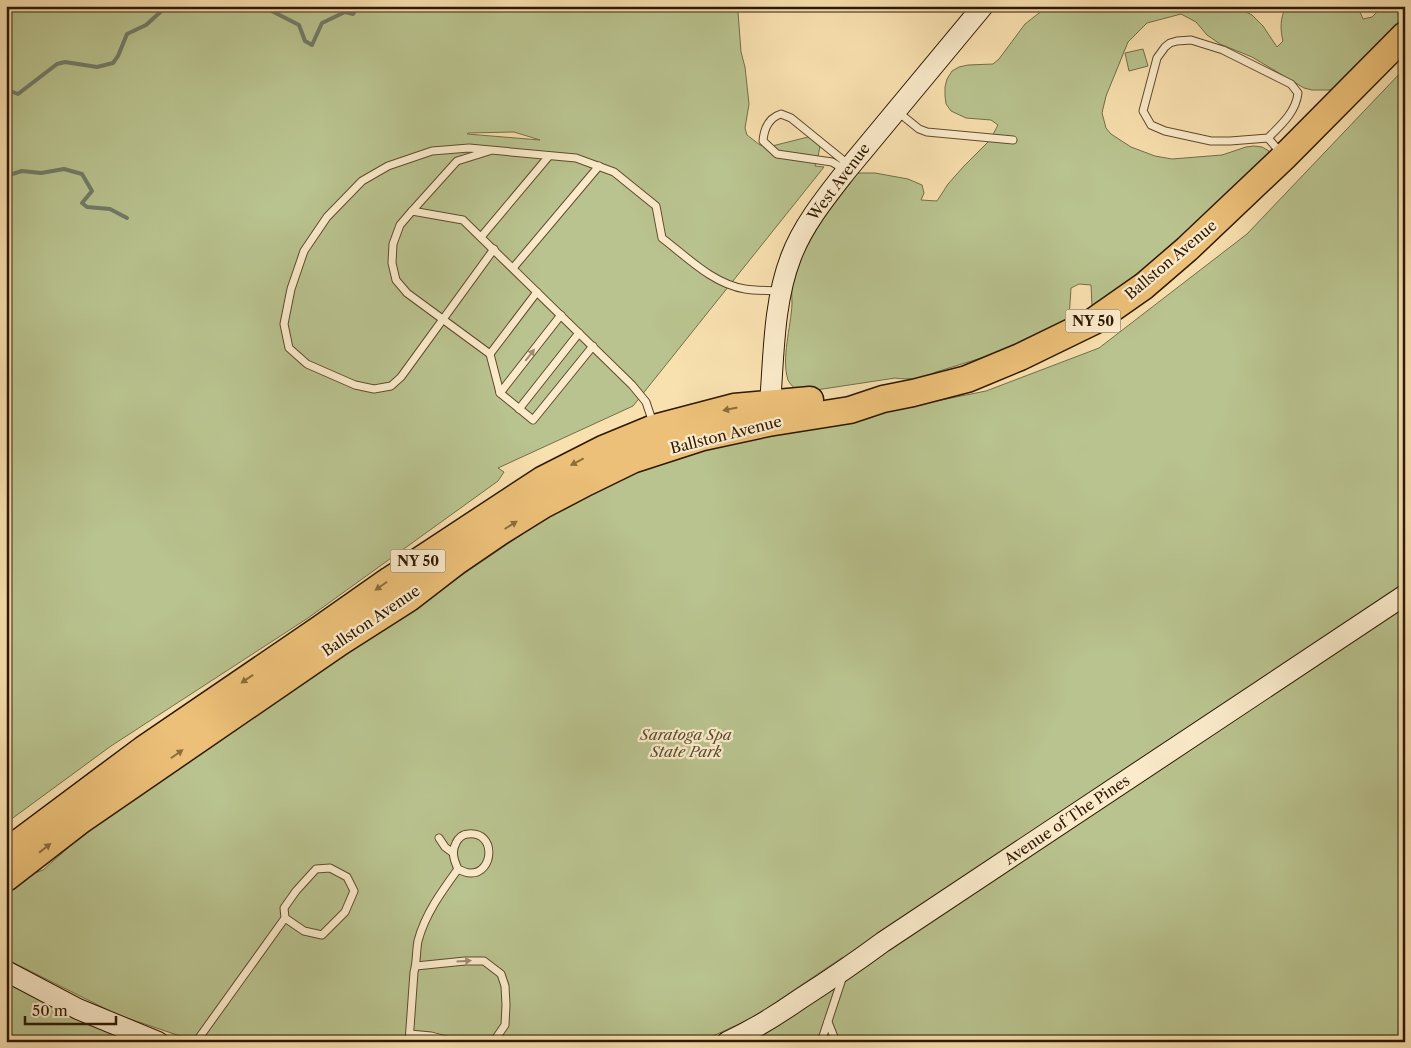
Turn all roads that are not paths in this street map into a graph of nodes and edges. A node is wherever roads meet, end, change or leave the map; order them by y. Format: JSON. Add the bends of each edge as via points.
{"nodes":[{"id":1,"x":983,"y":6,"type":"edge"},
{"id":2,"x":1405,"y":35,"type":"edge"},
{"id":3,"x":896,"y":110,"type":"junction"},
{"id":4,"x":1013,"y":140,"type":"dead end"},
{"id":5,"x":1276,"y":147,"type":"junction"},
{"id":6,"x":492,"y":150,"type":"junction"},
{"id":7,"x":549,"y":156,"type":"junction"},
{"id":8,"x":600,"y":166,"type":"junction"},
{"id":9,"x":849,"y":168,"type":"junction"},
{"id":10,"x":412,"y":211,"type":"junction"},
{"id":11,"x":481,"y":237,"type":"junction"},
{"id":12,"x":494,"y":249,"type":"junction"},
{"id":13,"x":513,"y":268,"type":"junction"},
{"id":14,"x":781,"y":291,"type":"junction"},
{"id":15,"x":537,"y":292,"type":"junction"},
{"id":16,"x":561,"y":315,"type":"junction"},
{"id":17,"x":442,"y":319,"type":"junction"},
{"id":18,"x":580,"y":333,"type":"junction"},
{"id":19,"x":593,"y":346,"type":"junction"},
{"id":20,"x":490,"y":354,"type":"junction"},
{"id":21,"x":500,"y":393,"type":"junction"},
{"id":22,"x":519,"y":409,"type":"junction"},
{"id":23,"x":769,"y":413,"type":"junction"},
{"id":24,"x":654,"y":428,"type":"junction"},
{"id":25,"x":1405,"y":595,"type":"edge"},
{"id":26,"x":439,"y":838,"type":"dead end"},
{"id":27,"x":6,"y":852,"type":"edge"},
{"id":28,"x":453,"y":853,"type":"junction"},
{"id":29,"x":458,"y":869,"type":"junction"},
{"id":30,"x":6,"y":878,"type":"edge"},
{"id":31,"x":285,"y":918,"type":"junction"},
{"id":32,"x":416,"y":966,"type":"junction"},
{"id":33,"x":845,"y":969,"type":"junction"},
{"id":34,"x":6,"y":971,"type":"edge"},
{"id":35,"x":828,"y":1022,"type":"junction"},
{"id":36,"x":410,"y":1034,"type":"junction"},
{"id":37,"x":158,"y":1042,"type":"edge"},
{"id":38,"x":196,"y":1042,"type":"edge"},
{"id":39,"x":409,"y":1042,"type":"edge"},
{"id":40,"x":454,"y":1042,"type":"edge"},
{"id":41,"x":491,"y":1042,"type":"edge"},
{"id":42,"x":727,"y":1042,"type":"edge"},
{"id":43,"x":821,"y":1042,"type":"edge"},
{"id":44,"x":836,"y":1042,"type":"edge"}],
"edges":[{"from":1,"to":3,"type":"street","name":"West Avenue"},
{"from":2,"to":5,"type":"highway","name":"Ballston Avenue","number":"NY 50"},
{"from":3,"to":4,"type":"lane","via":[[927,132]]},
{"from":3,"to":9,"type":"street","name":"West Avenue"},
{"from":5,"to":5,"type":"lane","via":[[1211,141],[1150,125],[1143,111],[1156,58],[1164,47],[1177,41],[1191,40],[1223,50],[1291,84],[1298,93],[1297,104],[1284,121]]},
{"from":5,"to":23,"type":"highway","name":"Ballston Avenue","number":"NY 50","via":[[1187,249],[1144,286],[1094,321],[967,379],[883,399],[846,397]]},
{"from":6,"to":7,"type":"lane"},
{"from":6,"to":10,"type":"lane","via":[[457,161]]},
{"from":6,"to":17,"type":"lane","via":[[432,151],[388,166],[362,181],[327,217],[304,251],[284,324],[289,348],[307,364],[374,389],[391,386],[401,377]]},
{"from":7,"to":8,"type":"lane","via":[[576,158]]},
{"from":7,"to":11,"type":"lane"},
{"from":8,"to":13,"type":"lane"},
{"from":8,"to":14,"type":"lane","via":[[614,172],[656,206],[662,238],[703,270],[722,282],[744,289]]},
{"from":9,"to":9,"type":"lane","via":[[832,162],[777,154],[763,141],[764,129],[774,116],[781,114],[791,118]]},
{"from":9,"to":14,"type":"street","name":"West Avenue","via":[[807,225],[791,256]]},
{"from":10,"to":11,"type":"lane","via":[[463,220]]},
{"from":10,"to":17,"type":"lane","via":[[400,225],[393,244],[392,263],[396,280],[407,293]]},
{"from":11,"to":12,"type":"lane"},
{"from":12,"to":13,"type":"lane"},
{"from":12,"to":17,"type":"lane"},
{"from":13,"to":15,"type":"lane"},
{"from":14,"to":23,"type":"street","name":"West Avenue"},
{"from":15,"to":16,"type":"lane"},
{"from":15,"to":20,"type":"lane"},
{"from":16,"to":18,"type":"lane"},
{"from":21,"to":16,"type":"lane","one_way":true},
{"from":17,"to":20,"type":"lane"},
{"from":18,"to":19,"type":"lane"},
{"from":18,"to":22,"type":"lane"},
{"from":19,"to":22,"type":"lane","via":[[533,420]]},
{"from":19,"to":24,"type":"lane","via":[[646,402]]},
{"from":20,"to":21,"type":"lane"},
{"from":21,"to":22,"type":"lane"},
{"from":23,"to":24,"type":"highway","name":"Ballston Avenue","number":"NY 50","one_way":true,"via":[[734,408]]},
{"from":30,"to":23,"type":"highway","name":"Ballston Avenue","number":"NY 50","one_way":true,"via":[[97,809],[543,505],[632,460]]},
{"from":24,"to":27,"type":"highway","name":"Ballston Avenue","number":"NY 50","one_way":true,"via":[[602,448],[542,480],[398,574],[144,749]]},
{"from":25,"to":33,"type":"street","name":"Avenue of The Pines"},
{"from":26,"to":28,"type":"lane"},
{"from":28,"to":29,"type":"lane"},
{"from":28,"to":29,"type":"lane","via":[[459,838],[467,834],[484,838],[488,846],[489,855],[480,871],[469,873]]},
{"from":29,"to":32,"type":"lane","via":[[422,927]]},
{"from":31,"to":31,"type":"lane","via":[[304,931],[322,935],[345,912],[354,891],[346,877],[330,868],[316,870],[284,908]]},
{"from":31,"to":38,"type":"lane"},
{"from":32,"to":36,"type":"lane"},
{"from":32,"to":41,"type":"lane","one_way":true,"via":[[484,961],[501,974],[505,986],[505,1025]]},
{"from":33,"to":35,"type":"lane"},
{"from":33,"to":42,"type":"street","name":"Avenue of The Pines","via":[[784,1010]]},
{"from":34,"to":37,"type":"street","via":[[78,1009]]},
{"from":35,"to":43,"type":"lane"},
{"from":35,"to":44,"type":"lane"},
{"from":36,"to":39,"type":"lane"},
{"from":36,"to":40,"type":"lane"}]}
